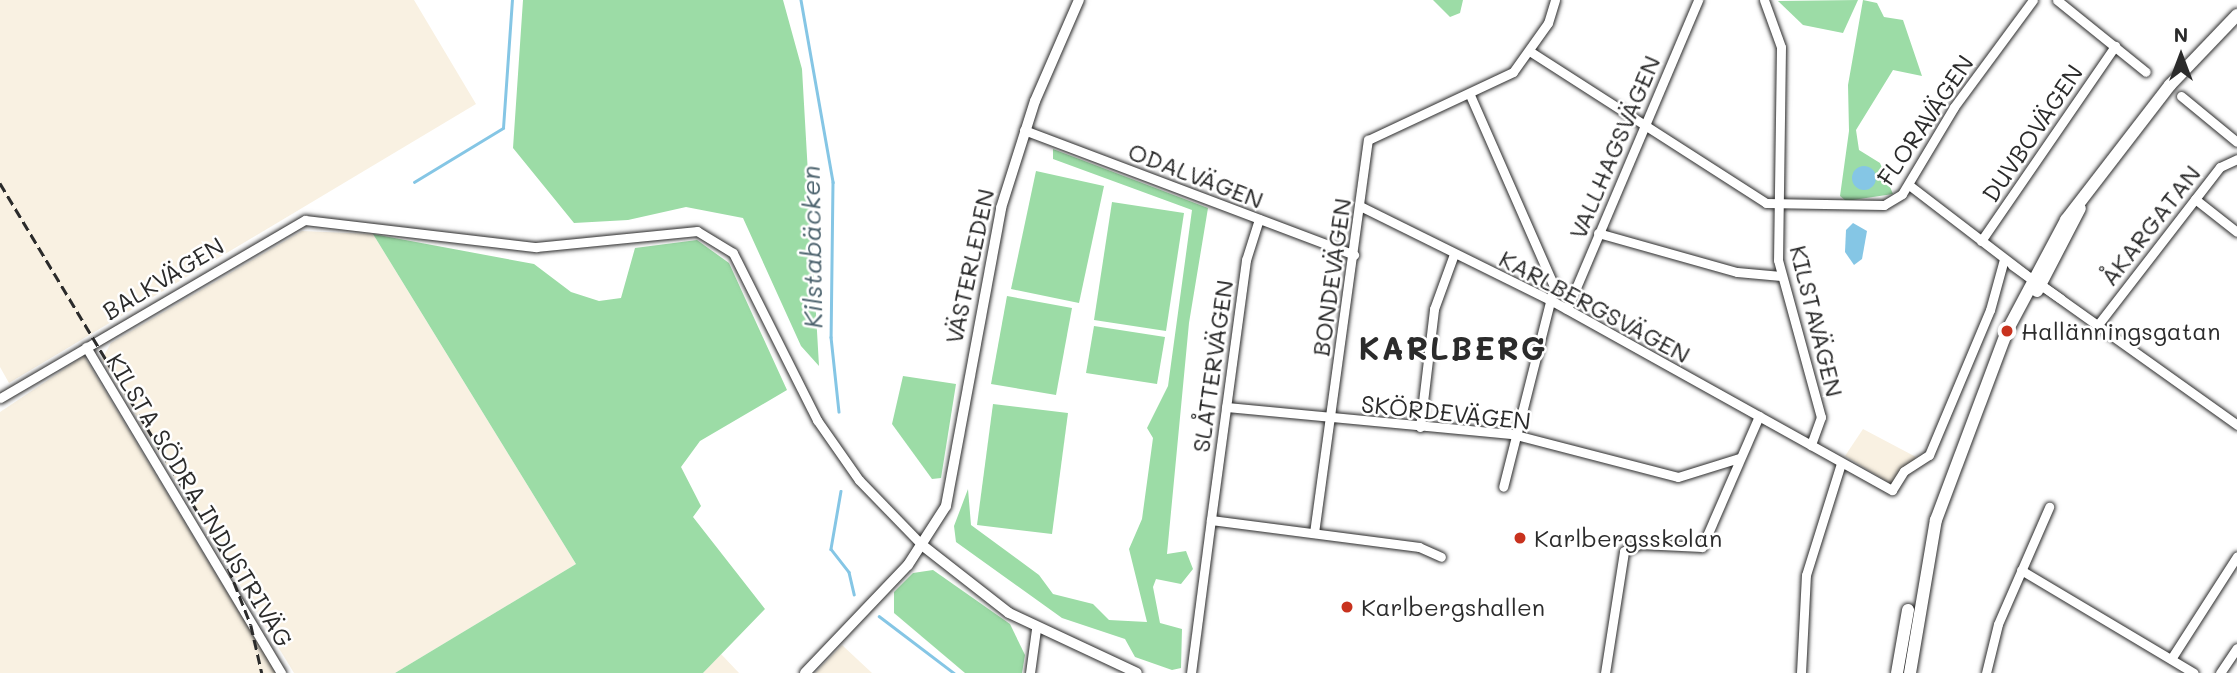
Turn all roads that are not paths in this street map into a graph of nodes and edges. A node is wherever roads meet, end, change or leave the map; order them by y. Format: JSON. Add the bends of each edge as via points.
{"nodes":[{"id":1,"x":1079,"y":0,"type":"edge"},
{"id":2,"x":1555,"y":0,"type":"edge"},
{"id":3,"x":1698,"y":0,"type":"edge"},
{"id":4,"x":1764,"y":0,"type":"edge"},
{"id":5,"x":2033,"y":0,"type":"edge"},
{"id":6,"x":2057,"y":0,"type":"edge"},
{"id":7,"x":2237,"y":15,"type":"edge"},
{"id":8,"x":2115,"y":46,"type":"junction"},
{"id":9,"x":1531,"y":52,"type":"junction"},
{"id":10,"x":2146,"y":72,"type":"dead end"},
{"id":11,"x":1470,"y":95,"type":"junction"},
{"id":12,"x":2181,"y":96,"type":"dead end"},
{"id":13,"x":1642,"y":125,"type":"junction"},
{"id":14,"x":1024,"y":130,"type":"junction"},
{"id":15,"x":2237,"y":142,"type":"edge"},
{"id":16,"x":2237,"y":159,"type":"edge"},
{"id":17,"x":1909,"y":185,"type":"junction"},
{"id":18,"x":2195,"y":199,"type":"junction"},
{"id":19,"x":1778,"y":204,"type":"junction"},
{"id":20,"x":1360,"y":206,"type":"junction"},
{"id":21,"x":1259,"y":219,"type":"junction"},
{"id":22,"x":2237,"y":232,"type":"edge"},
{"id":23,"x":1598,"y":233,"type":"junction"},
{"id":24,"x":1981,"y":241,"type":"junction"},
{"id":25,"x":1454,"y":254,"type":"junction"},
{"id":26,"x":1354,"y":255,"type":"junction"},
{"id":27,"x":2004,"y":259,"type":"junction"},
{"id":28,"x":1781,"y":276,"type":"junction"},
{"id":29,"x":2037,"y":283,"type":"junction"},
{"id":30,"x":1554,"y":302,"type":"junction"},
{"id":31,"x":1567,"y":309,"type":"junction"},
{"id":32,"x":2099,"y":322,"type":"junction"},
{"id":33,"x":86,"y":347,"type":"junction"},
{"id":34,"x":0,"y":398,"type":"edge"},
{"id":35,"x":1226,"y":407,"type":"junction"},
{"id":36,"x":1759,"y":416,"type":"junction"},
{"id":37,"x":1331,"y":419,"type":"junction"},
{"id":38,"x":2235,"y":420,"type":"edge"},
{"id":39,"x":1420,"y":427,"type":"junction"},
{"id":40,"x":1512,"y":434,"type":"junction"},
{"id":41,"x":1811,"y":444,"type":"junction"},
{"id":42,"x":1739,"y":458,"type":"junction"},
{"id":43,"x":1841,"y":463,"type":"junction"},
{"id":44,"x":1503,"y":487,"type":"dead end"},
{"id":45,"x":2049,"y":507,"type":"dead end"},
{"id":46,"x":1211,"y":520,"type":"junction"},
{"id":47,"x":1314,"y":533,"type":"junction"},
{"id":48,"x":922,"y":545,"type":"junction"},
{"id":49,"x":1927,"y":554,"type":"junction"},
{"id":50,"x":2237,"y":556,"type":"edge"},
{"id":51,"x":1441,"y":557,"type":"dead end"},
{"id":52,"x":2021,"y":570,"type":"junction"},
{"id":53,"x":1037,"y":629,"type":"junction"},
{"id":54,"x":2237,"y":648,"type":"edge"},
{"id":55,"x":2171,"y":659,"type":"junction"},
{"id":56,"x":281,"y":673,"type":"edge"},
{"id":57,"x":806,"y":673,"type":"edge"},
{"id":58,"x":1030,"y":673,"type":"edge"},
{"id":59,"x":1137,"y":673,"type":"edge"},
{"id":60,"x":1191,"y":673,"type":"edge"},
{"id":61,"x":1605,"y":673,"type":"edge"},
{"id":62,"x":1801,"y":673,"type":"edge"},
{"id":63,"x":1897,"y":673,"type":"edge"},
{"id":64,"x":1910,"y":673,"type":"edge"},
{"id":65,"x":1986,"y":673,"type":"edge"},
{"id":66,"x":2194,"y":673,"type":"edge"},
{"id":67,"x":2220,"y":673,"type":"edge"}],
"edges":[{"from":1,"to":14,"type":"street","name":"VÄSTERLEDEN"},
{"from":2,"to":9,"type":"street","name":"BONDEVÄGEN"},
{"from":3,"to":13,"type":"street","name":"VALLHAGSVÄGEN"},
{"from":4,"to":19,"type":"street","name":"KILSTAVÄGEN","via":[[1780,39]]},
{"from":5,"to":17,"type":"street","name":"FLORAVÄGEN","via":[[1954,107]]},
{"from":6,"to":8,"type":"street"},
{"from":7,"to":29,"type":"main road","via":[[2170,85],[2081,205]]},
{"from":8,"to":10,"type":"street"},
{"from":8,"to":24,"type":"street","name":"DUVBOVÄGEN"},
{"from":9,"to":11,"type":"street","name":"BONDEVÄGEN","via":[[1506,76]]},
{"from":9,"to":13,"type":"street","name":"FLORAVÄGEN"},
{"from":11,"to":20,"type":"street","name":"BONDEVÄGEN","via":[[1368,140]]},
{"from":11,"to":30,"type":"street","via":[[1554,286]]},
{"from":12,"to":15,"type":"street"},
{"from":13,"to":19,"type":"street","name":"FLORAVÄGEN","via":[[1756,199]]},
{"from":13,"to":23,"type":"street","name":"VALLHAGSVÄGEN"},
{"from":14,"to":21,"type":"street","name":"ODALVÄGEN"},
{"from":14,"to":48,"type":"street","name":"VÄSTERLEDEN","via":[[988,264],[950,493]]},
{"from":16,"to":18,"type":"street","name":"ÅKARGATAN","via":[[2220,167]]},
{"from":17,"to":19,"type":"street","name":"FLORAVÄGEN","via":[[1884,205]]},
{"from":17,"to":24,"type":"street"},
{"from":18,"to":22,"type":"street"},
{"from":18,"to":32,"type":"street","name":"ÅKARGATAN"},
{"from":19,"to":28,"type":"street","name":"KILSTAVÄGEN"},
{"from":20,"to":25,"type":"street","name":"KARLBERGSVÄGEN"},
{"from":20,"to":26,"type":"street","name":"BONDEVÄGEN"},
{"from":21,"to":26,"type":"street","name":"ODALVÄGEN"},
{"from":21,"to":35,"type":"street","name":"SLÅTTERVÄGEN","via":[[1246,260]]},
{"from":23,"to":28,"type":"street","via":[[1737,272]]},
{"from":23,"to":31,"type":"street","name":"VALLHAGSVÄGEN"},
{"from":24,"to":27,"type":"street"},
{"from":25,"to":30,"type":"street","name":"KARLBERGSVÄGEN"},
{"from":25,"to":39,"type":"street","via":[[1434,309]]},
{"from":26,"to":37,"type":"street","name":"BONDEVÄGEN"},
{"from":27,"to":29,"type":"street","via":[[2022,279]]},
{"from":27,"to":43,"type":"street","via":[[1990,310],[1929,455],[1904,471],[1892,490]]},
{"from":28,"to":41,"type":"street","name":"KILSTAVÄGEN","via":[[1821,416]]},
{"from":29,"to":32,"type":"street"},
{"from":29,"to":49,"type":"main road","via":[[2000,354],[1952,471]]},
{"from":30,"to":31,"type":"street","name":"KARLBERGSVÄGEN"},
{"from":30,"to":40,"type":"street"},
{"from":31,"to":36,"type":"street","name":"KARLBERGSVÄGEN"},
{"from":32,"to":38,"type":"street"},
{"from":33,"to":34,"type":"street","name":"BALKVÄGEN"},
{"from":33,"to":48,"type":"street","name":"BALKVÄGEN","via":[[296,222],[355,222],[536,247],[682,230],[710,234],[741,267],[831,440],[876,500]]},
{"from":33,"to":56,"type":"street","name":"KILSTA SÖDRA INDUSTRIVÄG"},
{"from":35,"to":37,"type":"street","name":"SKÖRDEVÄGEN"},
{"from":35,"to":46,"type":"street","name":"SLÅTTERVÄGEN"},
{"from":36,"to":41,"type":"street","name":"KARLBERGSVÄGEN"},
{"from":36,"to":42,"type":"street"},
{"from":37,"to":39,"type":"street","name":"SKÖRDEVÄGEN"},
{"from":37,"to":47,"type":"street","name":"BONDEVÄGEN"},
{"from":39,"to":40,"type":"street","name":"SKÖRDEVÄGEN"},
{"from":40,"to":42,"type":"street","name":"SKÖRDEVÄGEN","via":[[1678,477]]},
{"from":40,"to":44,"type":"street"},
{"from":41,"to":43,"type":"street"},
{"from":42,"to":61,"type":"street","via":[[1702,547],[1640,544],[1624,551]]},
{"from":43,"to":62,"type":"street","via":[[1806,575]]},
{"from":45,"to":52,"type":"street"},
{"from":46,"to":47,"type":"street"},
{"from":46,"to":60,"type":"street","name":"SLÅTTERVÄGEN"},
{"from":47,"to":51,"type":"street","via":[[1419,547]]},
{"from":48,"to":53,"type":"street","via":[[984,598]]},
{"from":48,"to":57,"type":"street","name":"VÄSTERLEDEN"},
{"from":49,"to":63,"type":"main road"},
{"from":49,"to":64,"type":"main road"},
{"from":50,"to":55,"type":"street"},
{"from":52,"to":55,"type":"street"},
{"from":52,"to":65,"type":"street","via":[[1992,639]]},
{"from":53,"to":58,"type":"street"},
{"from":53,"to":59,"type":"street"},
{"from":54,"to":67,"type":"street"},
{"from":55,"to":66,"type":"street"}]}
